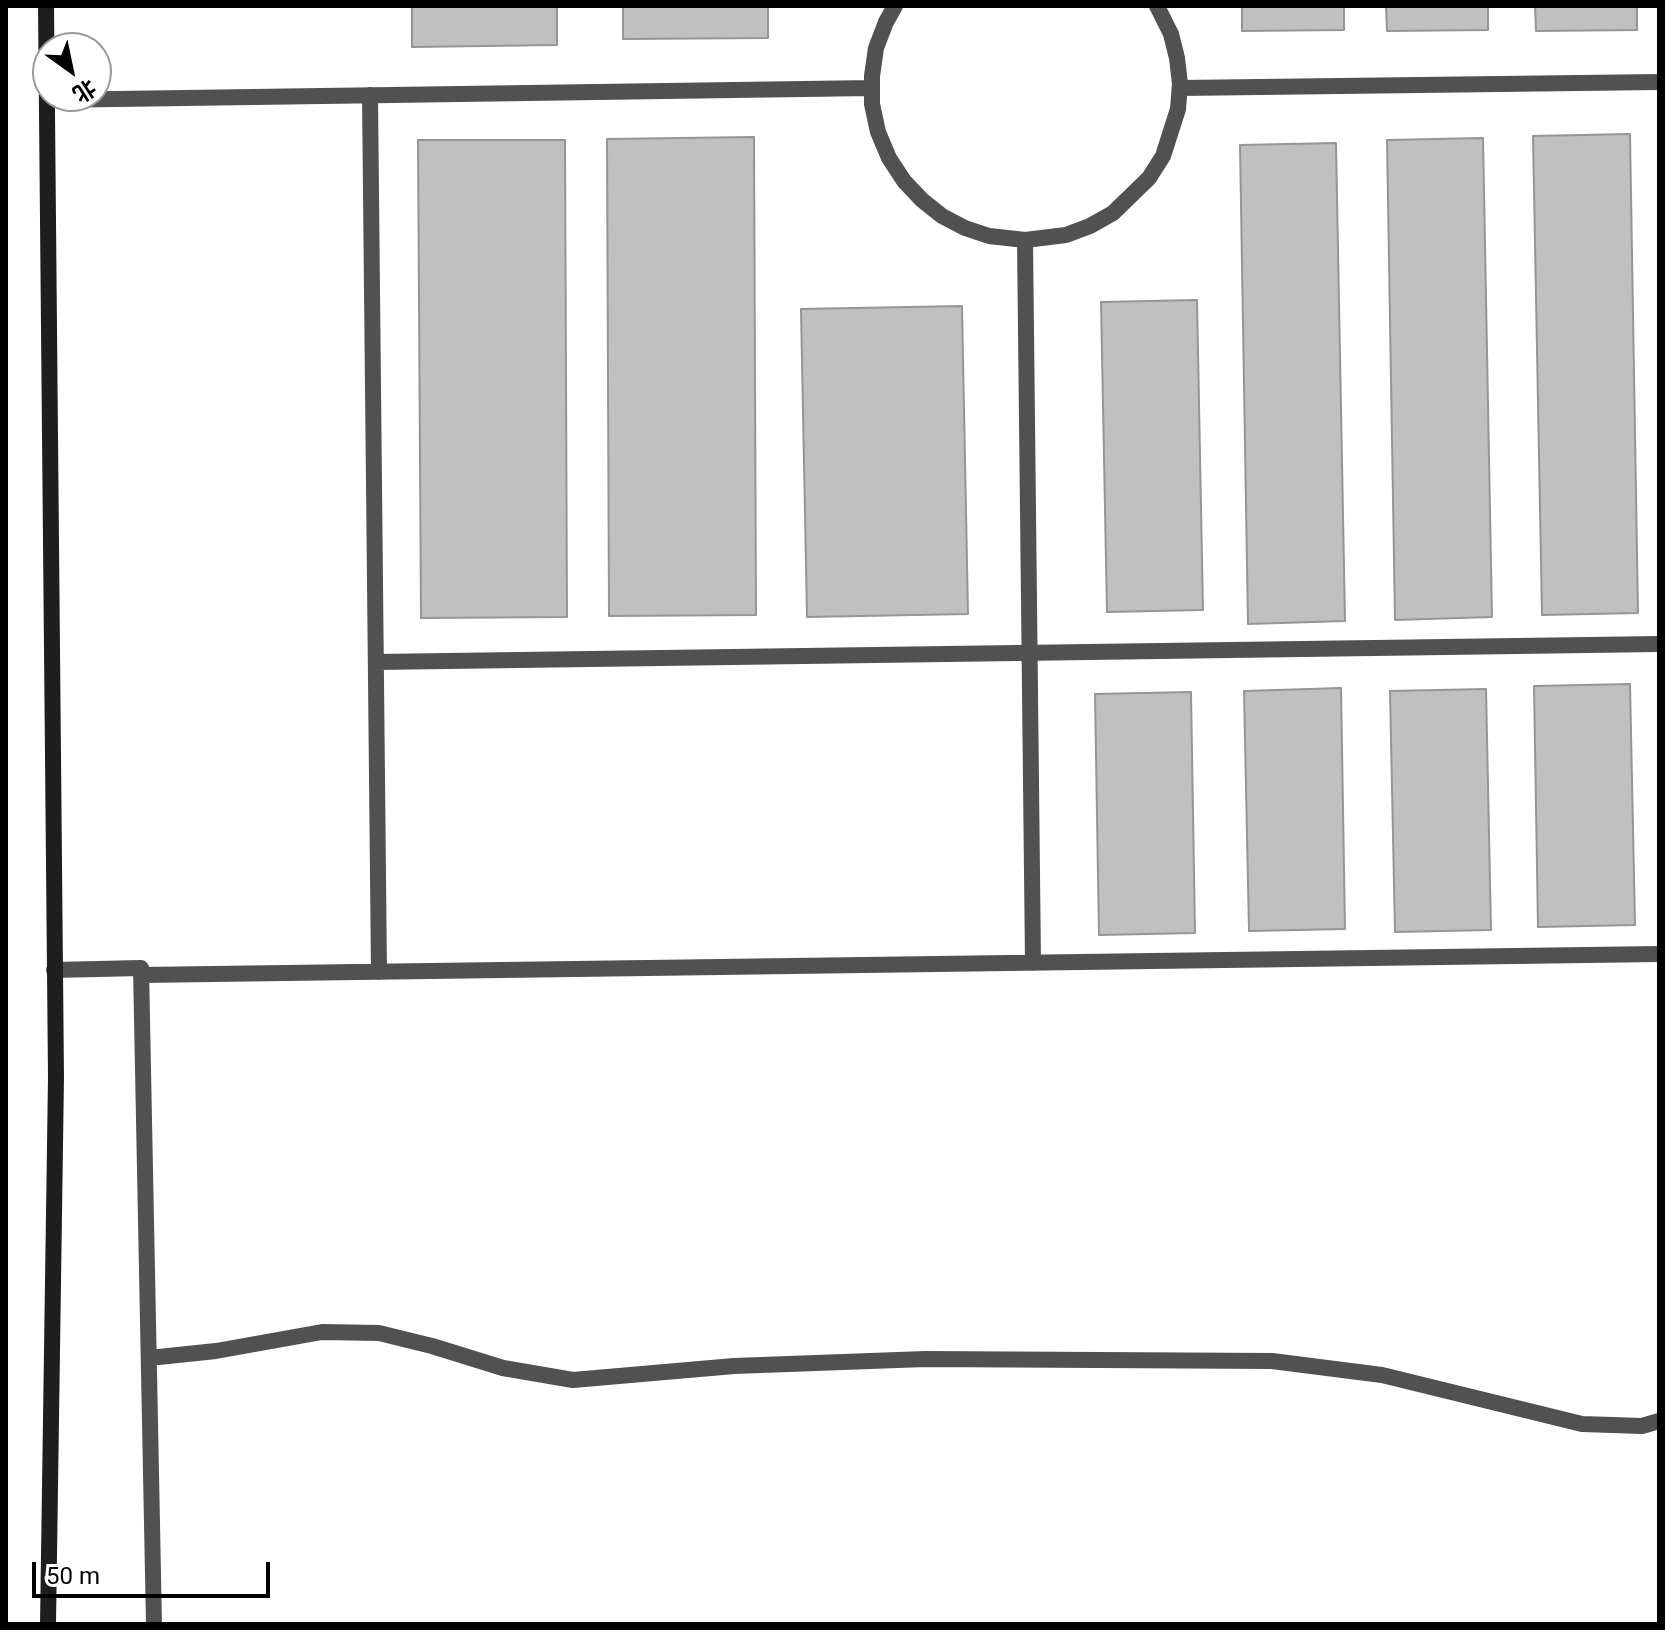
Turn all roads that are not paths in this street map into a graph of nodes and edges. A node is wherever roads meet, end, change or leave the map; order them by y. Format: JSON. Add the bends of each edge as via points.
{"nodes":[{"id":1,"x":46,"y":6,"type":"edge"},
{"id":2,"x":895,"y":6,"type":"edge"},
{"id":3,"x":1157,"y":6,"type":"edge"},
{"id":4,"x":46,"y":32,"type":"edge"},
{"id":5,"x":1659,"y":82,"type":"edge"},
{"id":6,"x":872,"y":88,"type":"junction"},
{"id":7,"x":1180,"y":88,"type":"junction"},
{"id":8,"x":370,"y":95,"type":"junction"},
{"id":9,"x":112,"y":99,"type":"edge"},
{"id":10,"x":47,"y":112,"type":"edge"},
{"id":11,"x":1025,"y":240,"type":"junction"},
{"id":12,"x":1659,"y":644,"type":"edge"},
{"id":13,"x":1030,"y":653,"type":"junction"},
{"id":14,"x":376,"y":662,"type":"junction"},
{"id":15,"x":1659,"y":954,"type":"edge"},
{"id":16,"x":1033,"y":963,"type":"junction"},
{"id":17,"x":54,"y":970,"type":"junction"},
{"id":18,"x":379,"y":972,"type":"junction"},
{"id":19,"x":141,"y":975,"type":"junction"},
{"id":20,"x":149,"y":1358,"type":"junction"},
{"id":21,"x":1659,"y":1421,"type":"edge"},
{"id":22,"x":48,"y":1624,"type":"edge"},
{"id":23,"x":154,"y":1624,"type":"edge"}],
"edges":[{"from":1,"to":4,"type":"main road"},
{"from":2,"to":6,"type":"lane","via":[[876,48]]},
{"from":3,"to":7,"type":"lane","via":[[1171,34]]},
{"from":5,"to":7,"type":"lane"},
{"from":6,"to":8,"type":"lane"},
{"from":6,"to":11,"type":"lane","via":[[878,132],[889,158],[922,200],[965,228]]},
{"from":7,"to":11,"type":"lane","via":[[1163,156],[1132,197],[1090,226]]},
{"from":8,"to":9,"type":"lane"},
{"from":8,"to":14,"type":"lane"},
{"from":10,"to":17,"type":"main road"},
{"from":11,"to":13,"type":"lane"},
{"from":12,"to":13,"type":"lane"},
{"from":13,"to":14,"type":"lane"},
{"from":13,"to":16,"type":"lane"},
{"from":14,"to":18,"type":"lane"},
{"from":15,"to":16,"type":"lane"},
{"from":16,"to":18,"type":"lane"},
{"from":17,"to":19,"type":"lane","via":[[141,968]]},
{"from":17,"to":22,"type":"main road"},
{"from":18,"to":19,"type":"lane"},
{"from":19,"to":20,"type":"lane"},
{"from":20,"to":21,"type":"lane","via":[[322,1332],[379,1333],[503,1368],[573,1380],[734,1366],[925,1359],[1272,1361],[1382,1375],[1582,1424],[1642,1426]]},
{"from":20,"to":23,"type":"lane"}]}
